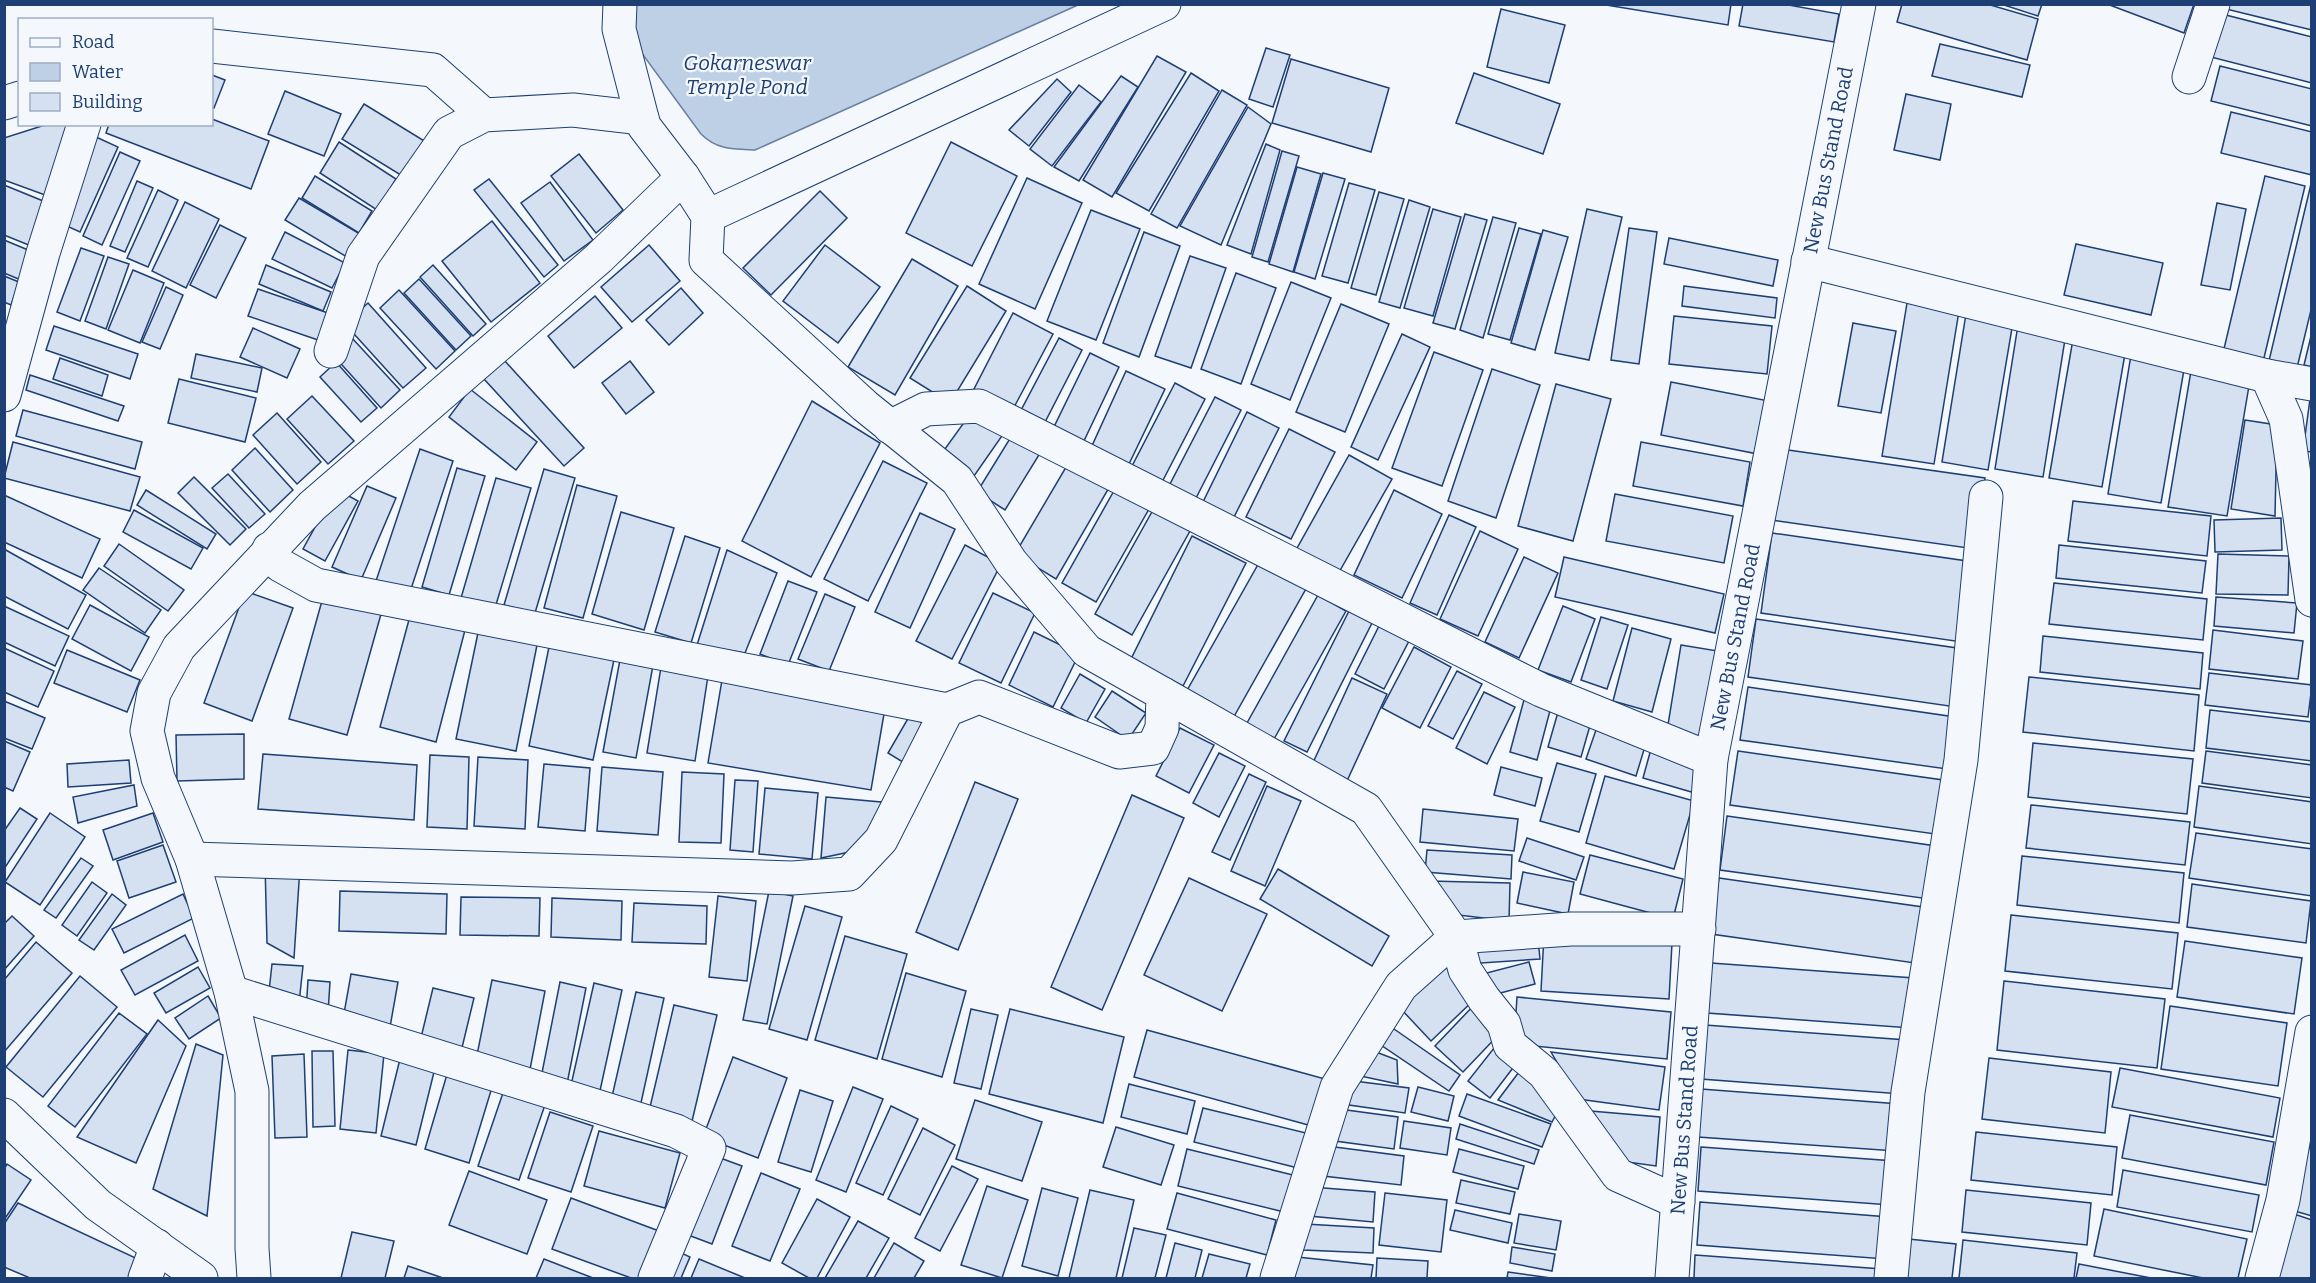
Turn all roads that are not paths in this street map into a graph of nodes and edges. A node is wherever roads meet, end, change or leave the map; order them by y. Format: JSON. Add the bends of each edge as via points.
{"nodes":[{"id":1,"x":620,"y":4,"type":"edge"},
{"id":2,"x":1164,"y":4,"type":"edge"},
{"id":3,"x":1859,"y":4,"type":"edge"},
{"id":4,"x":2213,"y":4,"type":"edge"},
{"id":5,"x":213,"y":46,"type":"edge"},
{"id":6,"x":2189,"y":77,"type":"dead end"},
{"id":7,"x":484,"y":115,"type":"junction"},
{"id":8,"x":642,"y":118,"type":"junction"},
{"id":9,"x":83,"y":126,"type":"edge"},
{"id":10,"x":683,"y":177,"type":"junction"},
{"id":11,"x":708,"y":216,"type":"junction"},
{"id":12,"x":1808,"y":261,"type":"junction"},
{"id":13,"x":331,"y":351,"type":"dead end"},
{"id":14,"x":2267,"y":376,"type":"junction"},
{"id":15,"x":2312,"y":384,"type":"edge"},
{"id":16,"x":4,"y":395,"type":"edge"},
{"id":17,"x":890,"y":427,"type":"junction"},
{"id":18,"x":1986,"y":497,"type":"dead end"},
{"id":19,"x":269,"y":549,"type":"junction"},
{"id":20,"x":2312,"y":600,"type":"edge"},
{"id":21,"x":1163,"y":694,"type":"junction"},
{"id":22,"x":947,"y":710,"type":"junction"},
{"id":23,"x":1711,"y":759,"type":"junction"},
{"id":24,"x":192,"y":859,"type":"junction"},
{"id":25,"x":1699,"y":929,"type":"junction"},
{"id":26,"x":1456,"y":937,"type":"junction"},
{"id":27,"x":231,"y":992,"type":"junction"},
{"id":28,"x":2312,"y":1032,"type":"edge"},
{"id":29,"x":4,"y":1115,"type":"edge"},
{"id":30,"x":1678,"y":1202,"type":"junction"},
{"id":31,"x":157,"y":1246,"type":"junction"},
{"id":32,"x":145,"y":1278,"type":"edge"},
{"id":33,"x":201,"y":1278,"type":"edge"},
{"id":34,"x":254,"y":1278,"type":"edge"},
{"id":35,"x":655,"y":1278,"type":"edge"},
{"id":36,"x":1277,"y":1278,"type":"edge"},
{"id":37,"x":1672,"y":1278,"type":"edge"},
{"id":38,"x":1891,"y":1278,"type":"edge"},
{"id":39,"x":2262,"y":1278,"type":"edge"}],
"edges":[{"from":1,"to":8,"type":"main road","via":[[619,28]]},
{"from":2,"to":11,"type":"main road"},
{"from":3,"to":12,"type":"main road","name":"New Bus Stand Road"},
{"from":4,"to":6,"type":"main road"},
{"from":5,"to":7,"type":"main road","via":[[433,70]]},
{"from":7,"to":8,"type":"main road","via":[[573,110]]},
{"from":7,"to":13,"type":"main road","via":[[448,133],[363,256]]},
{"from":8,"to":10,"type":"main road"},
{"from":9,"to":16,"type":"main road"},
{"from":10,"to":11,"type":"main road"},
{"from":10,"to":19,"type":"main road","via":[[599,258],[312,506]]},
{"from":11,"to":17,"type":"main road","via":[[706,260]]},
{"from":12,"to":14,"type":"main road"},
{"from":12,"to":23,"type":"main road","name":"New Bus Stand Road"},
{"from":14,"to":15,"type":"main road"},
{"from":14,"to":20,"type":"main road","via":[[2286,418]]},
{"from":17,"to":21,"type":"main road","via":[[957,480],[1011,562],[1088,651]]},
{"from":17,"to":23,"type":"main road","via":[[926,409],[979,406],[1541,690]]},
{"from":18,"to":38,"type":"main road","via":[[1961,760],[1908,1092]]},
{"from":19,"to":22,"type":"main road","via":[[280,565],[316,585]]},
{"from":19,"to":24,"type":"main road","via":[[179,647],[154,693],[147,731],[158,778]]},
{"from":21,"to":22,"type":"main road","via":[[1162,728],[1153,748],[1119,752],[979,697]]},
{"from":21,"to":26,"type":"main road","via":[[1366,809]]},
{"from":22,"to":24,"type":"main road","via":[[881,840],[849,874],[792,878]]},
{"from":23,"to":25,"type":"main road","name":"New Bus Stand Road"},
{"from":24,"to":27,"type":"main road"},
{"from":25,"to":26,"type":"main road","via":[[1571,928]]},
{"from":25,"to":30,"type":"main road","name":"New Bus Stand Road"},
{"from":26,"to":30,"type":"main road","via":[[1465,970],[1504,1023],[1510,1045],[1544,1073],[1618,1175]]},
{"from":26,"to":36,"type":"main road","via":[[1401,986],[1337,1087]]},
{"from":27,"to":34,"type":"main road","via":[[252,1091]]},
{"from":27,"to":35,"type":"main road","via":[[676,1131],[709,1148]]},
{"from":28,"to":39,"type":"main road","via":[[2283,1200]]},
{"from":29,"to":31,"type":"main road","via":[[99,1205]]},
{"from":30,"to":37,"type":"main road","name":"New Bus Stand Road"},
{"from":31,"to":32,"type":"main road"},
{"from":31,"to":33,"type":"main road"}]}
